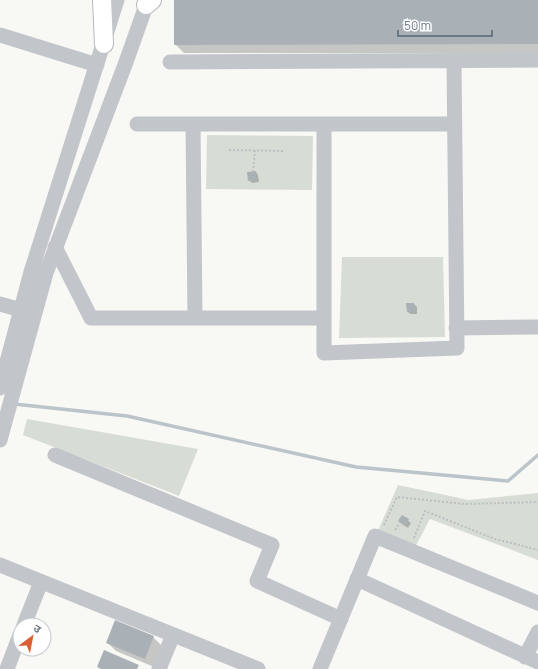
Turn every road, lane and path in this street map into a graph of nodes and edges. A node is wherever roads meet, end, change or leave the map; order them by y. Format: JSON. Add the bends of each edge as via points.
{"nodes":[{"id":1,"x":102,"y":0,"type":"edge"},
{"id":2,"x":117,"y":0,"type":"edge"},
{"id":3,"x":148,"y":2,"type":"edge"},
{"id":4,"x":0,"y":35,"type":"edge"},
{"id":5,"x":104,"y":44,"type":"junction"},
{"id":6,"x":454,"y":60,"type":"junction"},
{"id":7,"x":538,"y":60,"type":"edge"},
{"id":8,"x":170,"y":62,"type":"dead end"},
{"id":9,"x":97,"y":65,"type":"junction"},
{"id":10,"x":137,"y":124,"type":"dead end"},
{"id":11,"x":194,"y":124,"type":"junction"},
{"id":12,"x":324,"y":124,"type":"junction"},
{"id":13,"x":454,"y":124,"type":"junction"},
{"id":14,"x":229,"y":150,"type":"dead end"},
{"id":15,"x":255,"y":151,"type":"junction"},
{"id":16,"x":285,"y":151,"type":"dead end"},
{"id":17,"x":253,"y":172,"type":"dead end"},
{"id":18,"x":56,"y":246,"type":"junction"},
{"id":19,"x":0,"y":304,"type":"edge"},
{"id":20,"x":21,"y":310,"type":"junction"},
{"id":21,"x":195,"y":318,"type":"junction"},
{"id":22,"x":324,"y":318,"type":"junction"},
{"id":23,"x":538,"y":327,"type":"edge"},
{"id":24,"x":456,"y":328,"type":"junction"},
{"id":25,"x":7,"y":381,"type":"edge"},
{"id":26,"x":0,"y":440,"type":"edge"},
{"id":27,"x":55,"y":455,"type":"dead end"},
{"id":28,"x":538,"y":502,"type":"edge"},
{"id":29,"x":384,"y":526,"type":"dead end"},
{"id":30,"x":414,"y":539,"type":"dead end"},
{"id":31,"x":538,"y":550,"type":"edge"},
{"id":32,"x":0,"y":565,"type":"edge"},
{"id":33,"x":358,"y":579,"type":"junction"},
{"id":34,"x":41,"y":582,"type":"junction"},
{"id":35,"x":538,"y":604,"type":"edge"},
{"id":36,"x":27,"y":617,"type":"edge"},
{"id":37,"x":341,"y":619,"type":"junction"},
{"id":38,"x":538,"y":632,"type":"edge"},
{"id":39,"x":173,"y":635,"type":"junction"},
{"id":40,"x":12,"y":654,"type":"edge"},
{"id":41,"x":532,"y":660,"type":"edge"},
{"id":42,"x":6,"y":669,"type":"edge"},
{"id":43,"x":159,"y":669,"type":"edge"},
{"id":44,"x":258,"y":669,"type":"edge"},
{"id":45,"x":320,"y":669,"type":"edge"}],
"edges":[{"from":1,"to":5,"type":"main road"},
{"from":2,"to":5,"type":"street"},
{"from":3,"to":18,"type":"street"},
{"from":4,"to":9,"type":"street"},
{"from":5,"to":9,"type":"street"},
{"from":6,"to":7,"type":"street"},
{"from":6,"to":8,"type":"street"},
{"from":6,"to":13,"type":"street"},
{"from":9,"to":20,"type":"street"},
{"from":10,"to":11,"type":"street"},
{"from":11,"to":12,"type":"street"},
{"from":11,"to":21,"type":"street"},
{"from":12,"to":13,"type":"street"},
{"from":12,"to":22,"type":"street"},
{"from":13,"to":24,"type":"street"},
{"from":14,"to":15,"type":"path"},
{"from":15,"to":16,"type":"path"},
{"from":15,"to":17,"type":"path"},
{"from":18,"to":21,"type":"street","via":[[91,318]]},
{"from":18,"to":25,"type":"street"},
{"from":19,"to":20,"type":"street"},
{"from":20,"to":25,"type":"street"},
{"from":21,"to":22,"type":"street"},
{"from":22,"to":24,"type":"street","via":[[324,353],[457,348]]},
{"from":23,"to":24,"type":"street"},
{"from":25,"to":26,"type":"street","via":[[6,417]]},
{"from":27,"to":37,"type":"street","via":[[272,545],[257,581]]},
{"from":28,"to":29,"type":"path","via":[[464,504],[397,497]]},
{"from":30,"to":31,"type":"path","via":[[425,512],[495,540]]},
{"from":32,"to":34,"type":"street"},
{"from":33,"to":35,"type":"street","via":[[375,536]]},
{"from":33,"to":37,"type":"street"},
{"from":33,"to":41,"type":"street"},
{"from":34,"to":36,"type":"street"},
{"from":34,"to":39,"type":"street"},
{"from":37,"to":45,"type":"street"},
{"from":38,"to":41,"type":"street"},
{"from":39,"to":43,"type":"street"},
{"from":39,"to":44,"type":"street"},
{"from":40,"to":42,"type":"street"}]}
